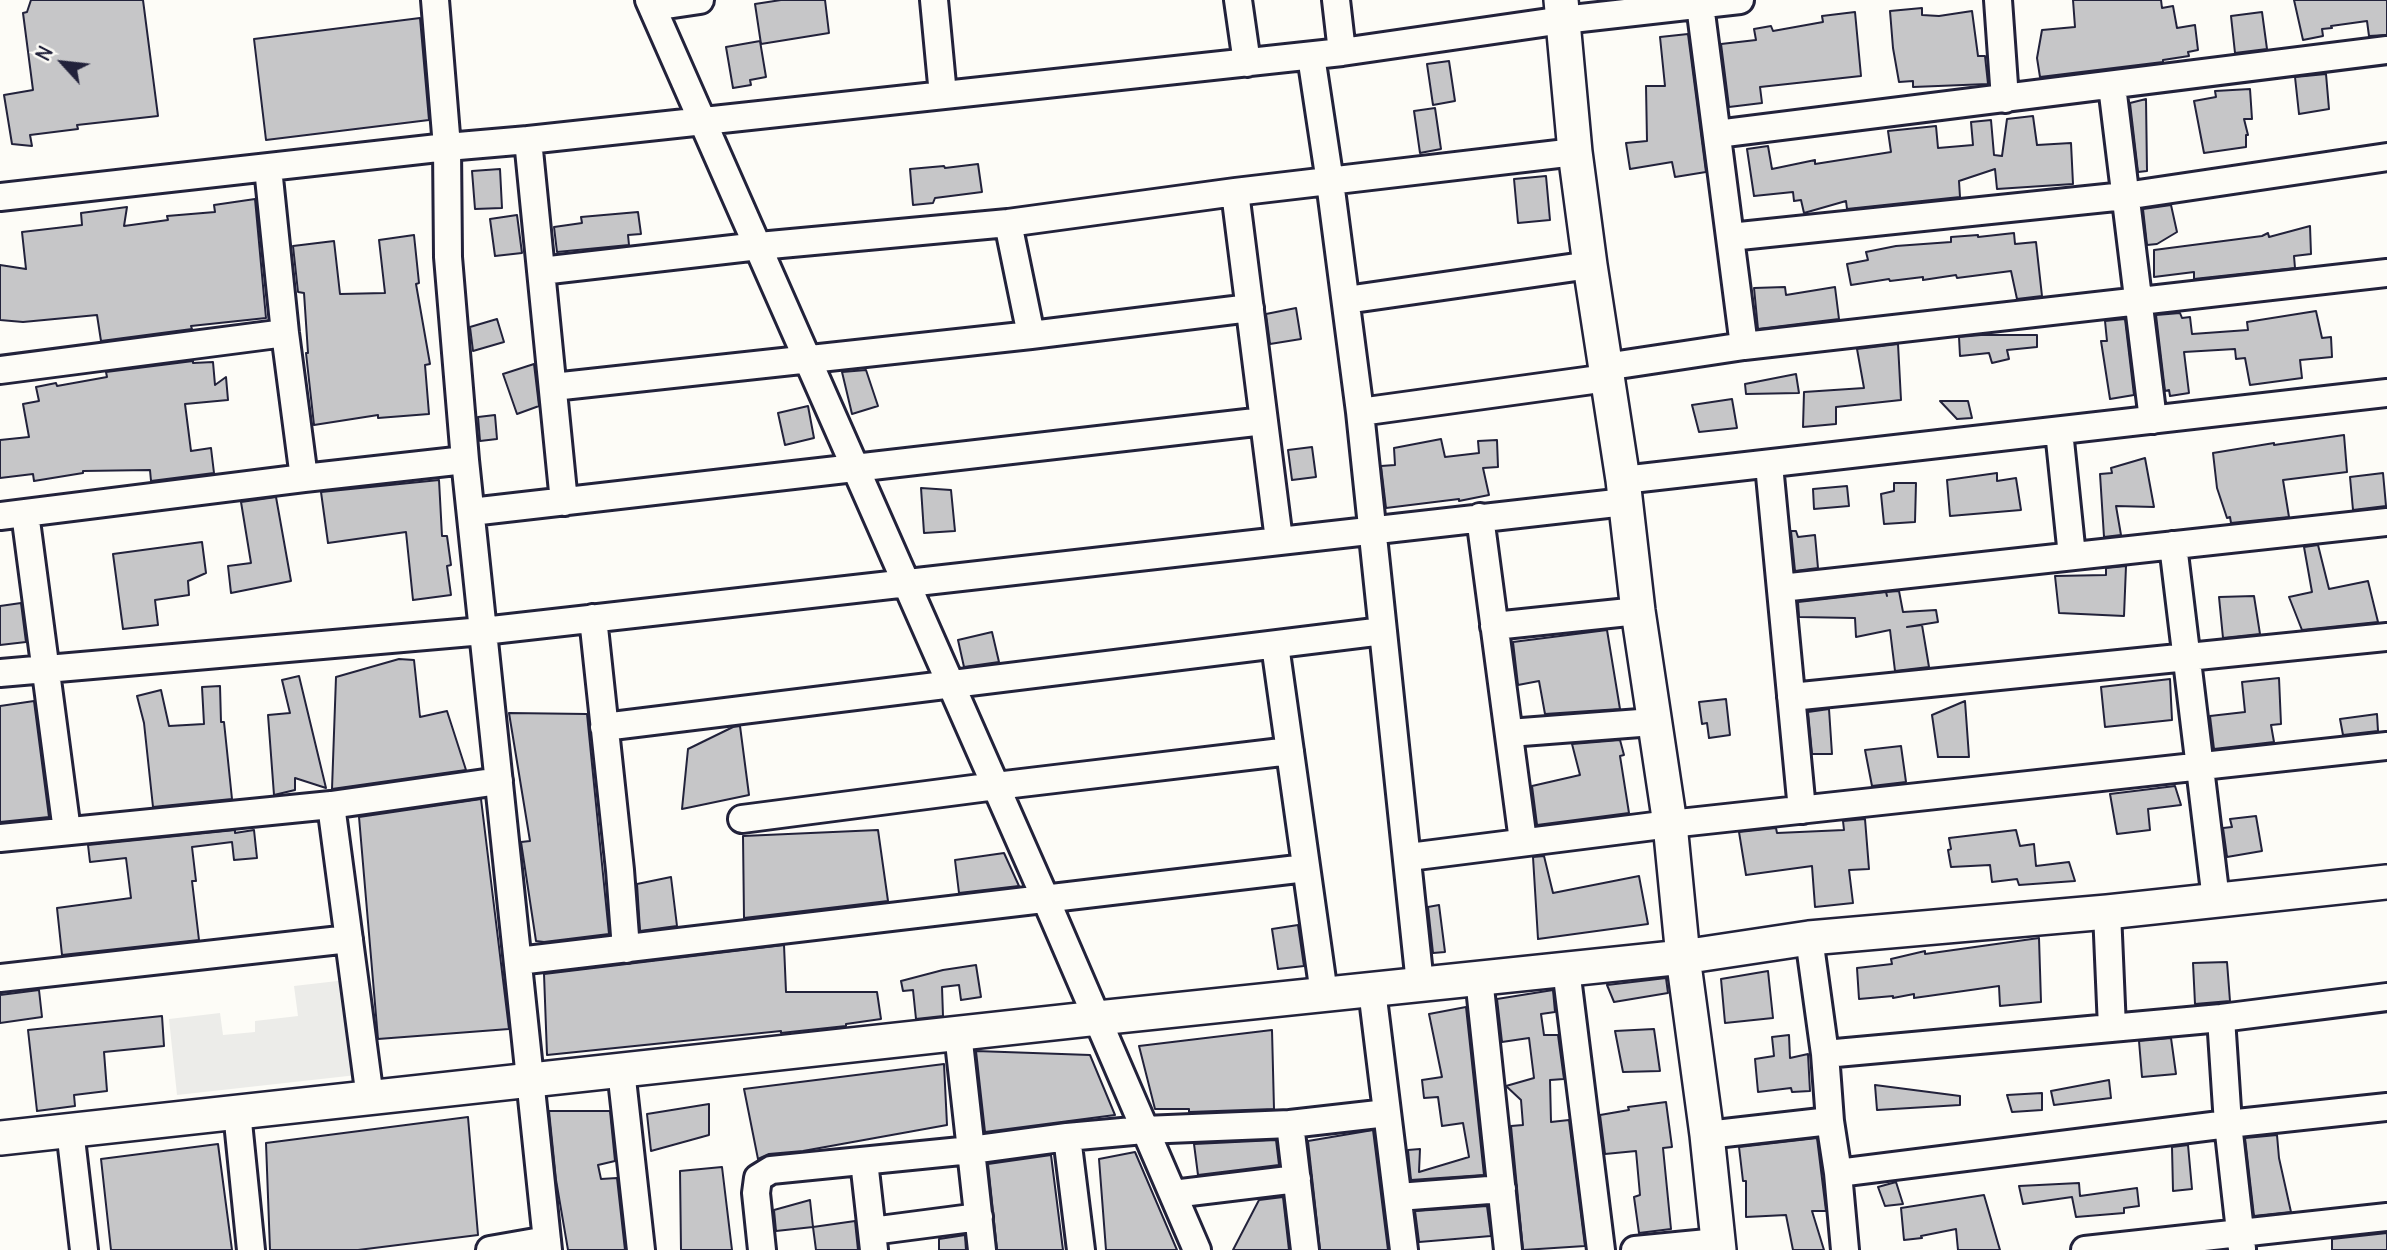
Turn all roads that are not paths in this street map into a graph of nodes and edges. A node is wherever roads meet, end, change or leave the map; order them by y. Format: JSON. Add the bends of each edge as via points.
{"nodes":[{"id":1,"x":435,"y":0,"type":"edge"},
{"id":2,"x":700,"y":0,"type":"edge"},
{"id":3,"x":934,"y":0,"type":"edge"},
{"id":4,"x":1238,"y":0,"type":"edge"},
{"id":5,"x":1336,"y":0,"type":"edge"},
{"id":6,"x":1741,"y":0,"type":"edge"},
{"id":7,"x":1998,"y":0,"type":"edge"},
{"id":8,"x":651,"y":4,"type":"edge"},
{"id":9,"x":1700,"y":5,"type":"junction"},
{"id":10,"x":1562,"y":10,"type":"edge"},
{"id":11,"x":2387,"y":50,"type":"edge"},
{"id":12,"x":1342,"y":52,"type":"junction"},
{"id":13,"x":1311,"y":56,"type":"junction"},
{"id":14,"x":1247,"y":63,"type":"junction"},
{"id":15,"x":2112,"y":86,"type":"junction"},
{"id":16,"x":943,"y":95,"type":"junction"},
{"id":17,"x":2005,"y":99,"type":"junction"},
{"id":18,"x":702,"y":121,"type":"junction"},
{"id":19,"x":1717,"y":134,"type":"junction"},
{"id":20,"x":528,"y":140,"type":"junction"},
{"id":21,"x":447,"y":147,"type":"junction"},
{"id":22,"x":1575,"y":152,"type":"junction"},
{"id":23,"x":2387,"y":158,"type":"edge"},
{"id":24,"x":268,"y":168,"type":"junction"},
{"id":25,"x":1330,"y":182,"type":"junction"},
{"id":26,"x":1235,"y":192,"type":"junction"},
{"id":27,"x":2125,"y":196,"type":"junction"},
{"id":28,"x":0,"y":197,"type":"edge"},
{"id":29,"x":1008,"y":223,"type":"junction"},
{"id":30,"x":1730,"y":237,"type":"junction"},
{"id":31,"x":759,"y":246,"type":"junction"},
{"id":32,"x":1590,"y":265,"type":"junction"},
{"id":33,"x":541,"y":271,"type":"junction"},
{"id":34,"x":2387,"y":273,"type":"edge"},
{"id":35,"x":1346,"y":300,"type":"junction"},
{"id":36,"x":2138,"y":300,"type":"junction"},
{"id":37,"x":1250,"y":308,"type":"junction"},
{"id":38,"x":285,"y":333,"type":"junction"},
{"id":39,"x":1031,"y":335,"type":"junction"},
{"id":40,"x":1744,"y":346,"type":"junction"},
{"id":41,"x":807,"y":358,"type":"junction"},
{"id":42,"x":0,"y":370,"type":"edge"},
{"id":43,"x":1606,"y":373,"type":"junction"},
{"id":44,"x":553,"y":387,"type":"junction"},
{"id":45,"x":2387,"y":393,"type":"edge"},
{"id":46,"x":1360,"y":412,"type":"junction"},
{"id":47,"x":1264,"y":421,"type":"junction"},
{"id":48,"x":2152,"y":421,"type":"junction"},
{"id":49,"x":2059,"y":431,"type":"junction"},
{"id":50,"x":465,"y":460,"type":"junction"},
{"id":51,"x":1769,"y":465,"type":"junction"},
{"id":52,"x":856,"y":468,"type":"junction"},
{"id":53,"x":304,"y":478,"type":"junction"},
{"id":54,"x":1624,"y":491,"type":"junction"},
{"id":55,"x":564,"y":502,"type":"junction"},
{"id":56,"x":471,"y":512,"type":"junction"},
{"id":57,"x":12,"y":514,"type":"edge"},
{"id":58,"x":1480,"y":517,"type":"junction"},
{"id":59,"x":2387,"y":522,"type":"edge"},
{"id":60,"x":1372,"y":531,"type":"junction"},
{"id":61,"x":1279,"y":540,"type":"junction"},
{"id":62,"x":2173,"y":545,"type":"junction"},
{"id":63,"x":2072,"y":556,"type":"junction"},
{"id":64,"x":907,"y":583,"type":"junction"},
{"id":65,"x":1781,"y":588,"type":"junction"},
{"id":66,"x":1638,"y":611,"type":"junction"},
{"id":67,"x":593,"y":618,"type":"junction"},
{"id":68,"x":1494,"y":626,"type":"junction"},
{"id":69,"x":483,"y":631,"type":"junction"},
{"id":70,"x":1383,"y":631,"type":"junction"},
{"id":71,"x":2387,"y":637,"type":"edge"},
{"id":72,"x":1275,"y":645,"type":"junction"},
{"id":73,"x":2186,"y":657,"type":"junction"},
{"id":74,"x":46,"y":670,"type":"junction"},
{"id":75,"x":0,"y":673,"type":"edge"},
{"id":76,"x":952,"y":684,"type":"junction"},
{"id":77,"x":1791,"y":697,"type":"junction"},
{"id":78,"x":1653,"y":722,"type":"junction"},
{"id":79,"x":604,"y":727,"type":"junction"},
{"id":80,"x":1509,"y":733,"type":"junction"},
{"id":81,"x":2387,"y":746,"type":"edge"},
{"id":82,"x":1290,"y":751,"type":"junction"},
{"id":83,"x":2200,"y":767,"type":"junction"},
{"id":84,"x":499,"y":781,"type":"junction"},
{"id":85,"x":996,"y":786,"type":"junction"},
{"id":86,"x":331,"y":805,"type":"junction"},
{"id":87,"x":1802,"y":810,"type":"junction"},
{"id":88,"x":743,"y":819,"type":"dead end"},
{"id":89,"x":1670,"y":824,"type":"junction"},
{"id":90,"x":67,"y":831,"type":"junction"},
{"id":91,"x":0,"y":838,"type":"edge"},
{"id":92,"x":1523,"y":841,"type":"junction"},
{"id":93,"x":1409,"y":856,"type":"junction"},
{"id":94,"x":1306,"y":868,"type":"junction"},
{"id":95,"x":2387,"y":882,"type":"edge"},
{"id":96,"x":1046,"y":900,"type":"junction"},
{"id":97,"x":2216,"y":900,"type":"junction"},
{"id":98,"x":2106,"y":912,"type":"junction"},
{"id":99,"x":1809,"y":938,"type":"junction"},
{"id":100,"x":349,"y":939,"type":"junction"},
{"id":101,"x":626,"y":949,"type":"junction"},
{"id":102,"x":1683,"y":957,"type":"junction"},
{"id":103,"x":518,"y":961,"type":"junction"},
{"id":104,"x":1566,"y":969,"type":"junction"},
{"id":105,"x":0,"y":978,"type":"edge"},
{"id":106,"x":1479,"y":978,"type":"junction"},
{"id":107,"x":1420,"y":984,"type":"junction"},
{"id":108,"x":1371,"y":990,"type":"junction"},
{"id":109,"x":1324,"y":994,"type":"junction"},
{"id":110,"x":2387,"y":997,"type":"edge"},
{"id":111,"x":1098,"y":1018,"type":"junction"},
{"id":112,"x":2221,"y":1018,"type":"junction"},
{"id":113,"x":2112,"y":1028,"type":"junction"},
{"id":114,"x":958,"y":1033,"type":"junction"},
{"id":115,"x":1825,"y":1054,"type":"junction"},
{"id":116,"x":621,"y":1070,"type":"junction"},
{"id":117,"x":531,"y":1080,"type":"junction"},
{"id":118,"x":370,"y":1098,"type":"junction"},
{"id":119,"x":2387,"y":1107,"type":"edge"},
{"id":120,"x":237,"y":1112,"type":"junction"},
{"id":121,"x":1387,"y":1113,"type":"junction"},
{"id":122,"x":1830,"y":1121,"type":"junction"},
{"id":123,"x":1290,"y":1124,"type":"junction"},
{"id":124,"x":2228,"y":1124,"type":"junction"},
{"id":125,"x":69,"y":1130,"type":"junction"},
{"id":126,"x":1144,"y":1130,"type":"junction"},
{"id":127,"x":1707,"y":1135,"type":"junction"},
{"id":128,"x":1067,"y":1137,"type":"junction"},
{"id":129,"x":0,"y":1138,"type":"edge"},
{"id":130,"x":971,"y":1150,"type":"junction"},
{"id":131,"x":864,"y":1161,"type":"junction"},
{"id":132,"x":1838,"y":1173,"type":"junction"},
{"id":133,"x":1297,"y":1179,"type":"junction"},
{"id":134,"x":1502,"y":1189,"type":"junction"},
{"id":135,"x":1173,"y":1194,"type":"junction"},
{"id":136,"x":1398,"y":1197,"type":"junction"},
{"id":137,"x":979,"y":1217,"type":"junction"},
{"id":138,"x":2387,"y":1217,"type":"edge"},
{"id":139,"x":873,"y":1240,"type":"edge"},
{"id":140,"x":2241,"y":1241,"type":"edge"},
{"id":141,"x":547,"y":1245,"type":"edge"},
{"id":142,"x":1718,"y":1246,"type":"edge"},
{"id":143,"x":84,"y":1250,"type":"edge"},
{"id":144,"x":251,"y":1250,"type":"edge"},
{"id":145,"x":490,"y":1250,"type":"edge"},
{"id":146,"x":641,"y":1250,"type":"edge"},
{"id":147,"x":762,"y":1250,"type":"edge"},
{"id":148,"x":982,"y":1250,"type":"edge"},
{"id":149,"x":1081,"y":1250,"type":"edge"},
{"id":150,"x":1197,"y":1250,"type":"edge"},
{"id":151,"x":1306,"y":1250,"type":"edge"},
{"id":152,"x":1404,"y":1250,"type":"edge"},
{"id":153,"x":1508,"y":1250,"type":"edge"},
{"id":154,"x":1601,"y":1250,"type":"edge"},
{"id":155,"x":1635,"y":1250,"type":"edge"},
{"id":156,"x":1845,"y":1250,"type":"edge"},
{"id":157,"x":2085,"y":1250,"type":"edge"}],
"edges":[{"from":1,"to":21,"type":"street"},
{"from":2,"to":8,"type":"street"},
{"from":3,"to":16,"type":"street"},
{"from":4,"to":14,"type":"street"},
{"from":5,"to":12,"type":"street"},
{"from":6,"to":9,"type":"street"},
{"from":7,"to":17,"type":"street"},
{"from":8,"to":18,"type":"street"},
{"from":9,"to":10,"type":"street"},
{"from":9,"to":19,"type":"street"},
{"from":10,"to":12,"type":"street"},
{"from":10,"to":22,"type":"street"},
{"from":11,"to":15,"type":"street"},
{"from":12,"to":13,"type":"street"},
{"from":13,"to":14,"type":"street"},
{"from":13,"to":25,"type":"street"},
{"from":14,"to":16,"type":"street"},
{"from":15,"to":17,"type":"street"},
{"from":15,"to":27,"type":"street"},
{"from":16,"to":18,"type":"street"},
{"from":17,"to":19,"type":"street"},
{"from":18,"to":20,"type":"street"},
{"from":18,"to":31,"type":"street"},
{"from":19,"to":30,"type":"street"},
{"from":20,"to":21,"type":"street"},
{"from":20,"to":33,"type":"street"},
{"from":21,"to":24,"type":"street"},
{"from":21,"to":50,"type":"street","via":[[448,257]]},
{"from":22,"to":25,"type":"street"},
{"from":22,"to":32,"type":"street"},
{"from":23,"to":27,"type":"street"},
{"from":24,"to":28,"type":"street"},
{"from":24,"to":38,"type":"street"},
{"from":25,"to":26,"type":"street"},
{"from":25,"to":35,"type":"street"},
{"from":26,"to":29,"type":"street"},
{"from":26,"to":37,"type":"street"},
{"from":27,"to":30,"type":"street"},
{"from":27,"to":36,"type":"street"},
{"from":29,"to":31,"type":"street"},
{"from":29,"to":39,"type":"street"},
{"from":30,"to":40,"type":"street"},
{"from":31,"to":33,"type":"street"},
{"from":31,"to":41,"type":"street"},
{"from":32,"to":35,"type":"street"},
{"from":32,"to":43,"type":"street"},
{"from":33,"to":44,"type":"street"},
{"from":34,"to":36,"type":"street"},
{"from":35,"to":46,"type":"street"},
{"from":36,"to":40,"type":"street"},
{"from":36,"to":48,"type":"street"},
{"from":37,"to":39,"type":"street"},
{"from":37,"to":47,"type":"street"},
{"from":38,"to":42,"type":"street"},
{"from":38,"to":53,"type":"street"},
{"from":39,"to":41,"type":"street"},
{"from":40,"to":43,"type":"street"},
{"from":41,"to":44,"type":"street"},
{"from":41,"to":52,"type":"street"},
{"from":43,"to":46,"type":"street"},
{"from":43,"to":54,"type":"street"},
{"from":44,"to":55,"type":"street"},
{"from":45,"to":48,"type":"street"},
{"from":46,"to":60,"type":"street"},
{"from":47,"to":52,"type":"street"},
{"from":47,"to":61,"type":"street"},
{"from":48,"to":49,"type":"street"},
{"from":49,"to":51,"type":"street"},
{"from":49,"to":63,"type":"street"},
{"from":50,"to":53,"type":"street"},
{"from":50,"to":56,"type":"street"},
{"from":51,"to":54,"type":"street"},
{"from":51,"to":65,"type":"street"},
{"from":52,"to":55,"type":"street"},
{"from":52,"to":64,"type":"street"},
{"from":53,"to":57,"type":"street"},
{"from":54,"to":58,"type":"street"},
{"from":54,"to":66,"type":"street"},
{"from":55,"to":56,"type":"street"},
{"from":56,"to":69,"type":"street"},
{"from":57,"to":74,"type":"street"},
{"from":58,"to":60,"type":"street"},
{"from":58,"to":68,"type":"street"},
{"from":59,"to":62,"type":"street"},
{"from":60,"to":61,"type":"street"},
{"from":60,"to":70,"type":"street"},
{"from":61,"to":64,"type":"street"},
{"from":62,"to":63,"type":"street"},
{"from":62,"to":73,"type":"street"},
{"from":63,"to":65,"type":"street"},
{"from":64,"to":67,"type":"street"},
{"from":64,"to":76,"type":"street"},
{"from":65,"to":77,"type":"street"},
{"from":66,"to":68,"type":"street"},
{"from":66,"to":78,"type":"street"},
{"from":67,"to":69,"type":"street"},
{"from":67,"to":79,"type":"street"},
{"from":68,"to":80,"type":"street"},
{"from":69,"to":74,"type":"street"},
{"from":69,"to":84,"type":"street"},
{"from":70,"to":72,"type":"street"},
{"from":70,"to":93,"type":"street"},
{"from":71,"to":73,"type":"street"},
{"from":72,"to":76,"type":"street"},
{"from":72,"to":82,"type":"street"},
{"from":73,"to":77,"type":"street"},
{"from":73,"to":83,"type":"street"},
{"from":74,"to":75,"type":"street"},
{"from":74,"to":90,"type":"street"},
{"from":76,"to":79,"type":"street"},
{"from":76,"to":85,"type":"street"},
{"from":77,"to":87,"type":"street"},
{"from":78,"to":80,"type":"street"},
{"from":78,"to":89,"type":"street"},
{"from":79,"to":101,"type":"street"},
{"from":80,"to":92,"type":"street"},
{"from":81,"to":83,"type":"street"},
{"from":82,"to":85,"type":"street"},
{"from":82,"to":94,"type":"street"},
{"from":83,"to":87,"type":"street"},
{"from":83,"to":97,"type":"street"},
{"from":84,"to":86,"type":"street"},
{"from":84,"to":103,"type":"street"},
{"from":85,"to":88,"type":"street"},
{"from":85,"to":96,"type":"street"},
{"from":86,"to":90,"type":"street"},
{"from":86,"to":100,"type":"street"},
{"from":87,"to":89,"type":"street"},
{"from":89,"to":92,"type":"street"},
{"from":89,"to":102,"type":"street"},
{"from":90,"to":91,"type":"street"},
{"from":92,"to":93,"type":"street"},
{"from":93,"to":107,"type":"street"},
{"from":94,"to":96,"type":"street"},
{"from":94,"to":109,"type":"street"},
{"from":95,"to":97,"type":"street"},
{"from":96,"to":101,"type":"street"},
{"from":96,"to":111,"type":"street"},
{"from":97,"to":98,"type":"street"},
{"from":98,"to":99,"type":"street"},
{"from":98,"to":113,"type":"street"},
{"from":99,"to":102,"type":"street"},
{"from":99,"to":115,"type":"street"},
{"from":100,"to":105,"type":"street"},
{"from":100,"to":118,"type":"street"},
{"from":101,"to":103,"type":"street"},
{"from":102,"to":104,"type":"street"},
{"from":102,"to":127,"type":"street"},
{"from":103,"to":117,"type":"street"},
{"from":104,"to":106,"type":"street"},
{"from":104,"to":154,"type":"street"},
{"from":106,"to":107,"type":"street"},
{"from":106,"to":134,"type":"street"},
{"from":107,"to":108,"type":"street"},
{"from":108,"to":109,"type":"street"},
{"from":108,"to":121,"type":"street"},
{"from":109,"to":111,"type":"street"},
{"from":110,"to":112,"type":"street"},
{"from":111,"to":114,"type":"street"},
{"from":111,"to":126,"type":"street"},
{"from":112,"to":113,"type":"street"},
{"from":112,"to":124,"type":"street"},
{"from":113,"to":115,"type":"street"},
{"from":114,"to":116,"type":"street"},
{"from":114,"to":130,"type":"street"},
{"from":115,"to":122,"type":"street"},
{"from":116,"to":117,"type":"street"},
{"from":116,"to":146,"type":"street"},
{"from":117,"to":118,"type":"street"},
{"from":117,"to":141,"type":"street"},
{"from":118,"to":120,"type":"street"},
{"from":119,"to":124,"type":"street"},
{"from":120,"to":125,"type":"street"},
{"from":120,"to":144,"type":"street"},
{"from":121,"to":123,"type":"street"},
{"from":121,"to":136,"type":"street"},
{"from":122,"to":127,"type":"street"},
{"from":122,"to":132,"type":"street"},
{"from":123,"to":126,"type":"street"},
{"from":123,"to":133,"type":"street"},
{"from":124,"to":132,"type":"street"},
{"from":124,"to":140,"type":"street"},
{"from":125,"to":129,"type":"street"},
{"from":125,"to":143,"type":"street"},
{"from":126,"to":128,"type":"street"},
{"from":126,"to":135,"type":"street"},
{"from":127,"to":142,"type":"street"},
{"from":128,"to":130,"type":"street"},
{"from":128,"to":149,"type":"street"},
{"from":130,"to":131,"type":"street"},
{"from":130,"to":137,"type":"street"},
{"from":131,"to":139,"type":"street"},
{"from":131,"to":147,"type":"street","via":[[771,1170],[758,1178]]},
{"from":132,"to":156,"type":"street"},
{"from":133,"to":135,"type":"street"},
{"from":133,"to":151,"type":"street"},
{"from":134,"to":136,"type":"street"},
{"from":134,"to":153,"type":"street"},
{"from":135,"to":150,"type":"street"},
{"from":136,"to":152,"type":"street"},
{"from":137,"to":139,"type":"street"},
{"from":137,"to":148,"type":"street"},
{"from":138,"to":140,"type":"street"},
{"from":140,"to":157,"type":"street"},
{"from":141,"to":145,"type":"street"},
{"from":142,"to":155,"type":"street"}]}
